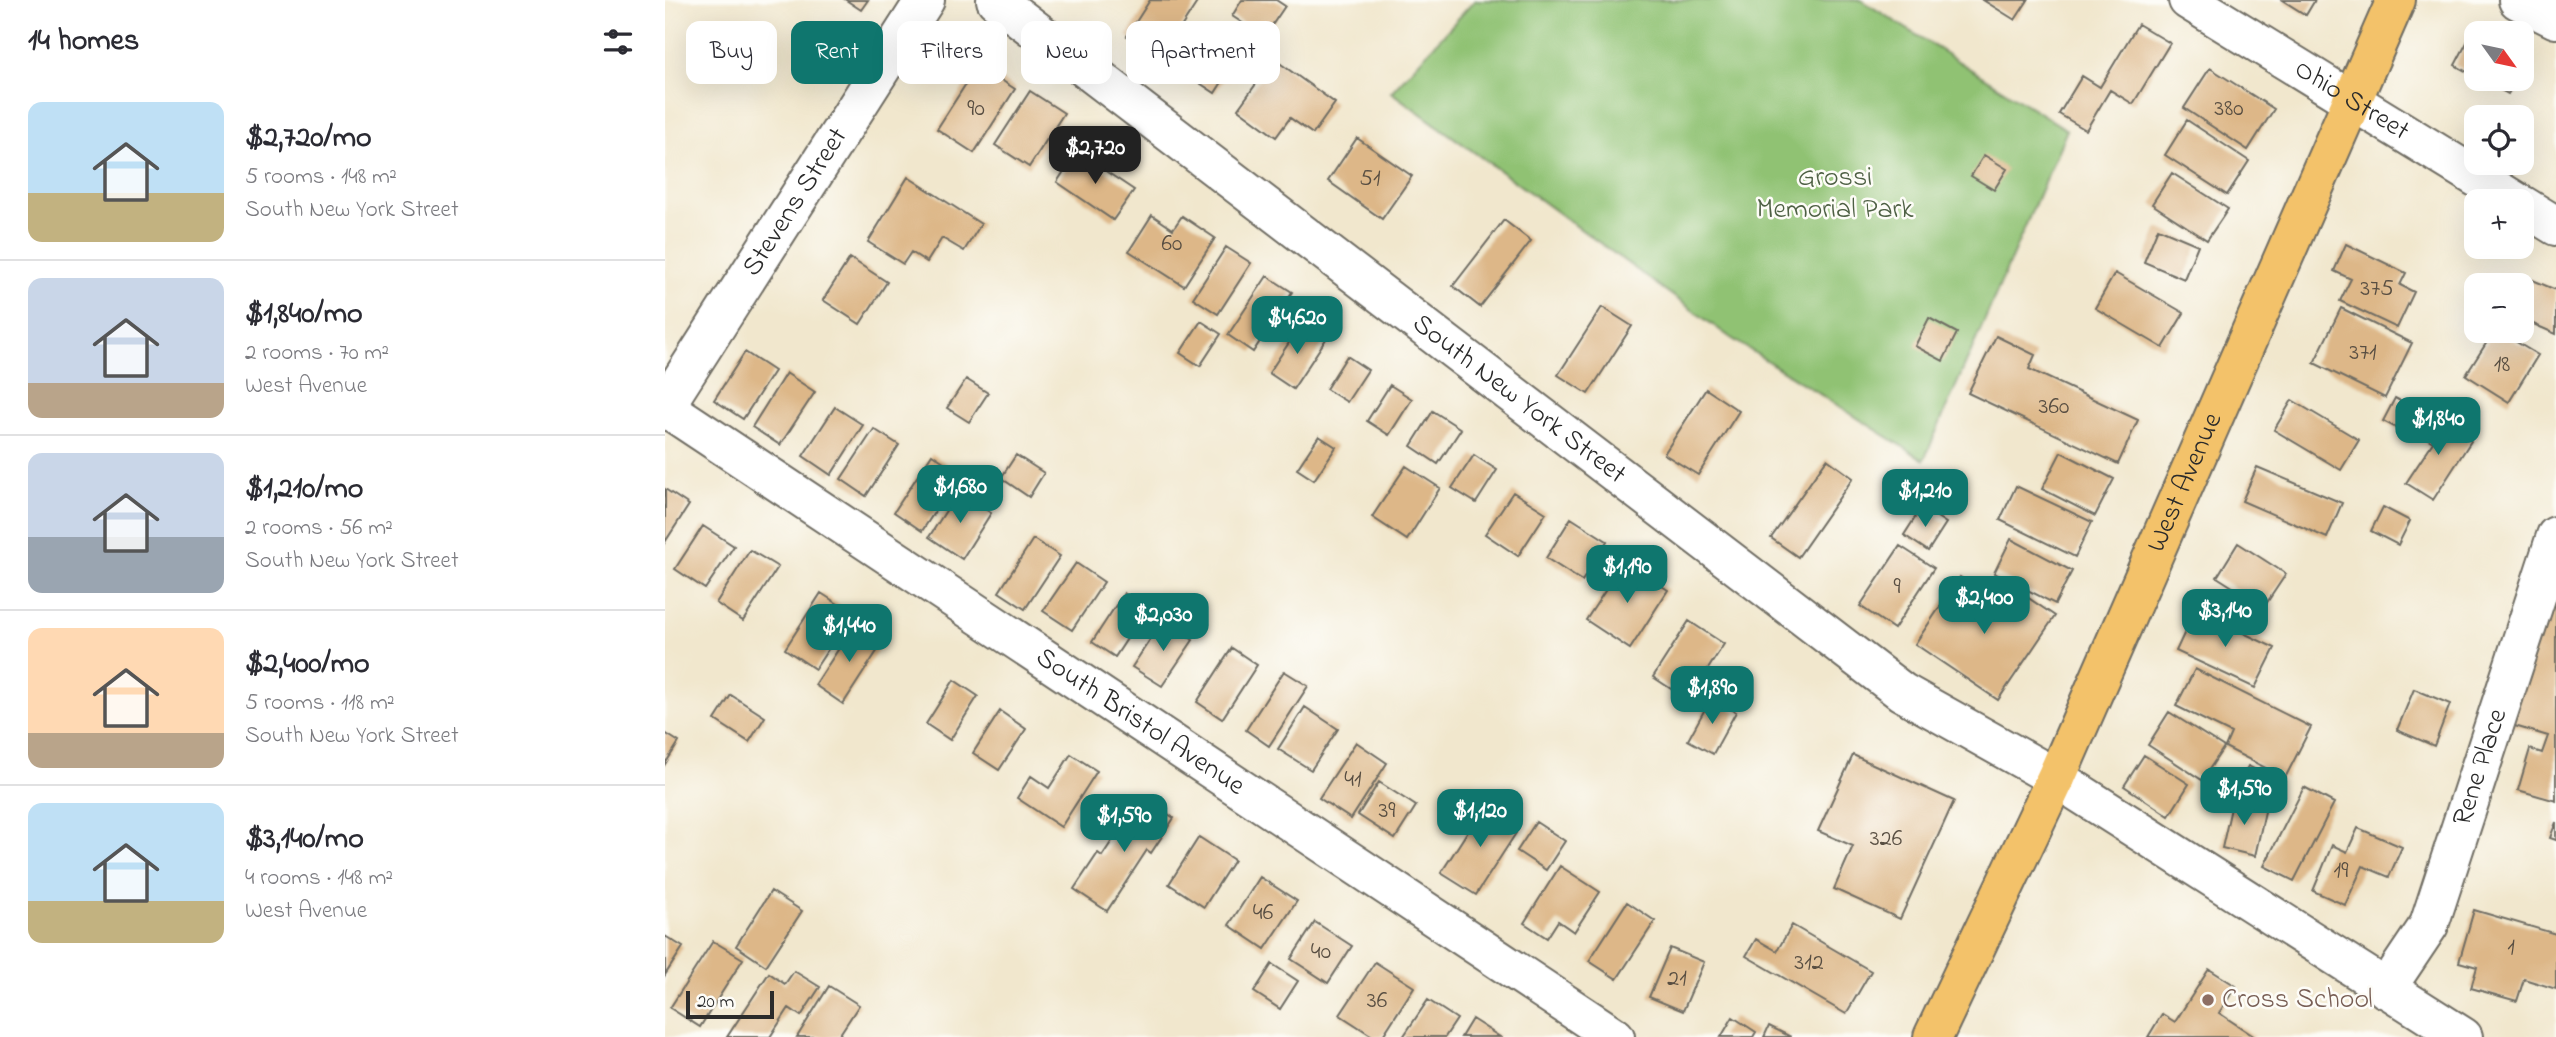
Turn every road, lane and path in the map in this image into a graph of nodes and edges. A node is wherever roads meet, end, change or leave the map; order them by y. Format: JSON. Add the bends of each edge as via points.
{"nodes":[{"id":1,"x":925,"y":0,"type":"edge"},
{"id":2,"x":996,"y":0,"type":"edge"},
{"id":3,"x":2189,"y":0,"type":"edge"},
{"id":4,"x":2396,"y":0,"type":"edge"},
{"id":5,"x":2518,"y":0,"type":"edge"},
{"id":6,"x":2556,"y":19,"type":"edge"},
{"id":7,"x":2351,"y":101,"type":"junction"},
{"id":8,"x":2495,"y":189,"type":"edge"},
{"id":9,"x":2534,"y":212,"type":"edge"},
{"id":10,"x":2556,"y":226,"type":"edge"},
{"id":11,"x":665,"y":407,"type":"edge"},
{"id":12,"x":2556,"y":536,"type":"edge"},
{"id":13,"x":2056,"y":778,"type":"junction"},
{"id":14,"x":2386,"y":989,"type":"junction"},
{"id":15,"x":1615,"y":1037,"type":"edge"},
{"id":16,"x":1933,"y":1037,"type":"edge"},
{"id":17,"x":2463,"y":1037,"type":"edge"}],
"edges":[{"from":1,"to":11,"type":"street","name":"Stevens Street"},
{"from":2,"to":13,"type":"street","name":"South New York Street","via":[[1902,692]]},
{"from":3,"to":7,"type":"street","name":"Ohio Street"},
{"from":4,"to":7,"type":"highway","name":"West Avenue"},
{"from":5,"to":6,"type":"street"},
{"from":7,"to":8,"type":"street","name":"Ohio Street"},
{"from":7,"to":13,"type":"highway","name":"West Avenue"},
{"from":9,"to":10,"type":"street"},
{"from":11,"to":15,"type":"street","name":"South Bristol Avenue"},
{"from":12,"to":14,"type":"street","name":"Rene Place","via":[[2429,925]]},
{"from":13,"to":14,"type":"street","name":"South New York Street"},
{"from":13,"to":16,"type":"highway","name":"West Avenue"},
{"from":14,"to":17,"type":"street","name":"South New York Street"}]}
